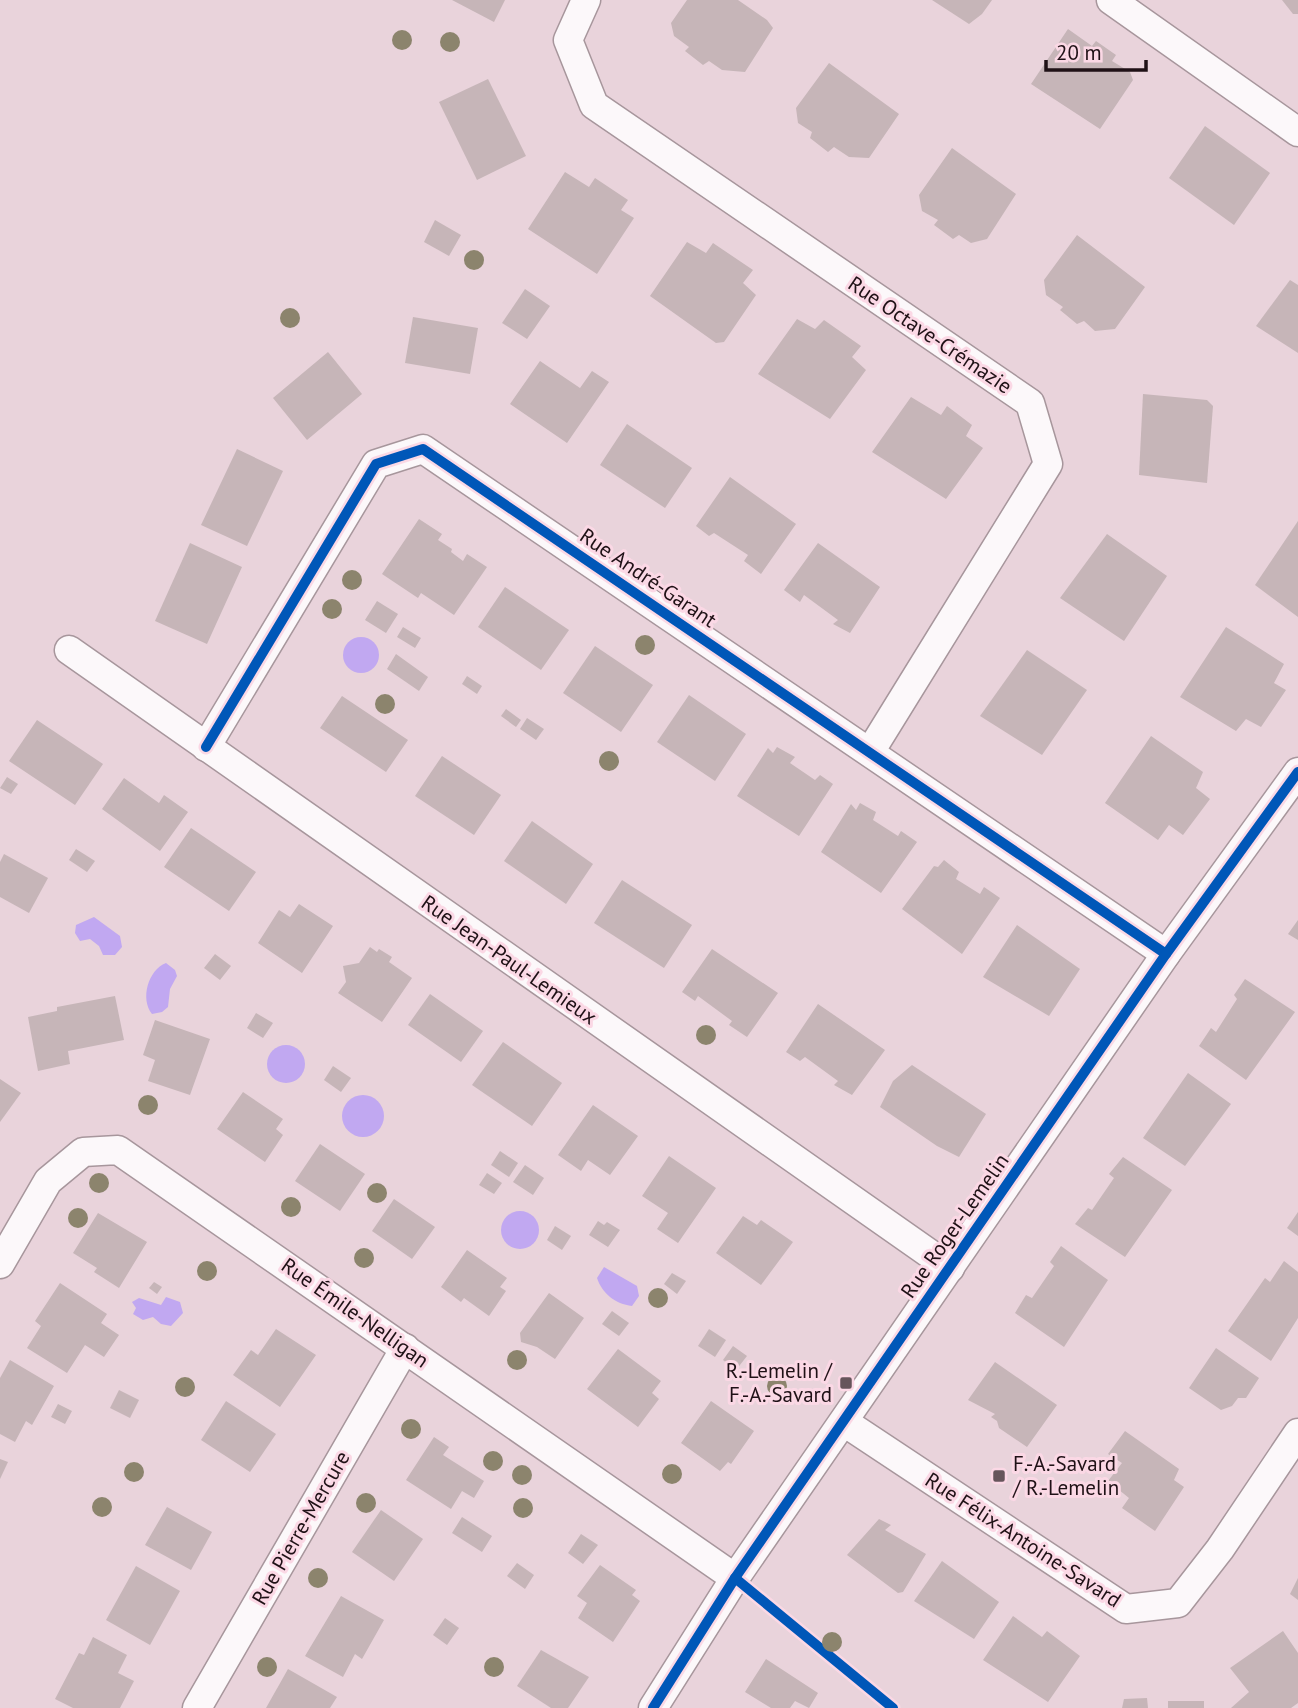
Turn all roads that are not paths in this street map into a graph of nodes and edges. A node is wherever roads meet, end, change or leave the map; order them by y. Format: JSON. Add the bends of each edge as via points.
{"nodes":[{"id":1,"x":586,"y":0,"type":"edge"},
{"id":2,"x":1111,"y":0,"type":"edge"},
{"id":3,"x":1298,"y":132,"type":"edge"},
{"id":4,"x":68,"y":650,"type":"dead end"},
{"id":5,"x":206,"y":747,"type":"junction"},
{"id":6,"x":870,"y":752,"type":"junction"},
{"id":7,"x":1298,"y":772,"type":"edge"},
{"id":8,"x":1166,"y":954,"type":"junction"},
{"id":9,"x":0,"y":1264,"type":"edge"},
{"id":10,"x":950,"y":1268,"type":"junction"},
{"id":11,"x":405,"y":1348,"type":"junction"},
{"id":12,"x":844,"y":1422,"type":"junction"},
{"id":13,"x":1298,"y":1433,"type":"edge"},
{"id":14,"x":735,"y":1578,"type":"junction"},
{"id":15,"x":197,"y":1708,"type":"edge"},
{"id":16,"x":653,"y":1708,"type":"edge"}],
"edges":[{"from":1,"to":6,"type":"street","name":"Rue Octave-Crémazie","via":[[568,40],[594,105],[1030,403],[1048,464]]},
{"from":2,"to":3,"type":"street"},
{"from":4,"to":5,"type":"street","name":"Rue Jean-Paul-Lemieux"},
{"from":5,"to":6,"type":"street","name":"Rue André-Garant","via":[[376,464],[423,449]]},
{"from":5,"to":10,"type":"street","name":"Rue Jean-Paul-Lemieux"},
{"from":6,"to":8,"type":"street","name":"Rue André-Garant"},
{"from":7,"to":8,"type":"street","name":"Rue Roger-Lemelin"},
{"from":8,"to":10,"type":"street","name":"Rue Roger-Lemelin"},
{"from":9,"to":11,"type":"street","name":"Rue Émile-Nelligan","via":[[48,1181],[83,1152],[118,1150]]},
{"from":10,"to":12,"type":"street","name":"Rue Roger-Lemelin"},
{"from":11,"to":14,"type":"street","name":"Rue Émile-Nelligan"},
{"from":11,"to":15,"type":"street","name":"Rue Pierre-Mercure"},
{"from":12,"to":13,"type":"street","name":"Rue Félix-Antoine-Savard","via":[[1126,1609],[1178,1603]]},
{"from":12,"to":14,"type":"street","name":"Rue Roger-Lemelin"},
{"from":14,"to":16,"type":"street","name":"Rue Roger-Lemelin"}]}
